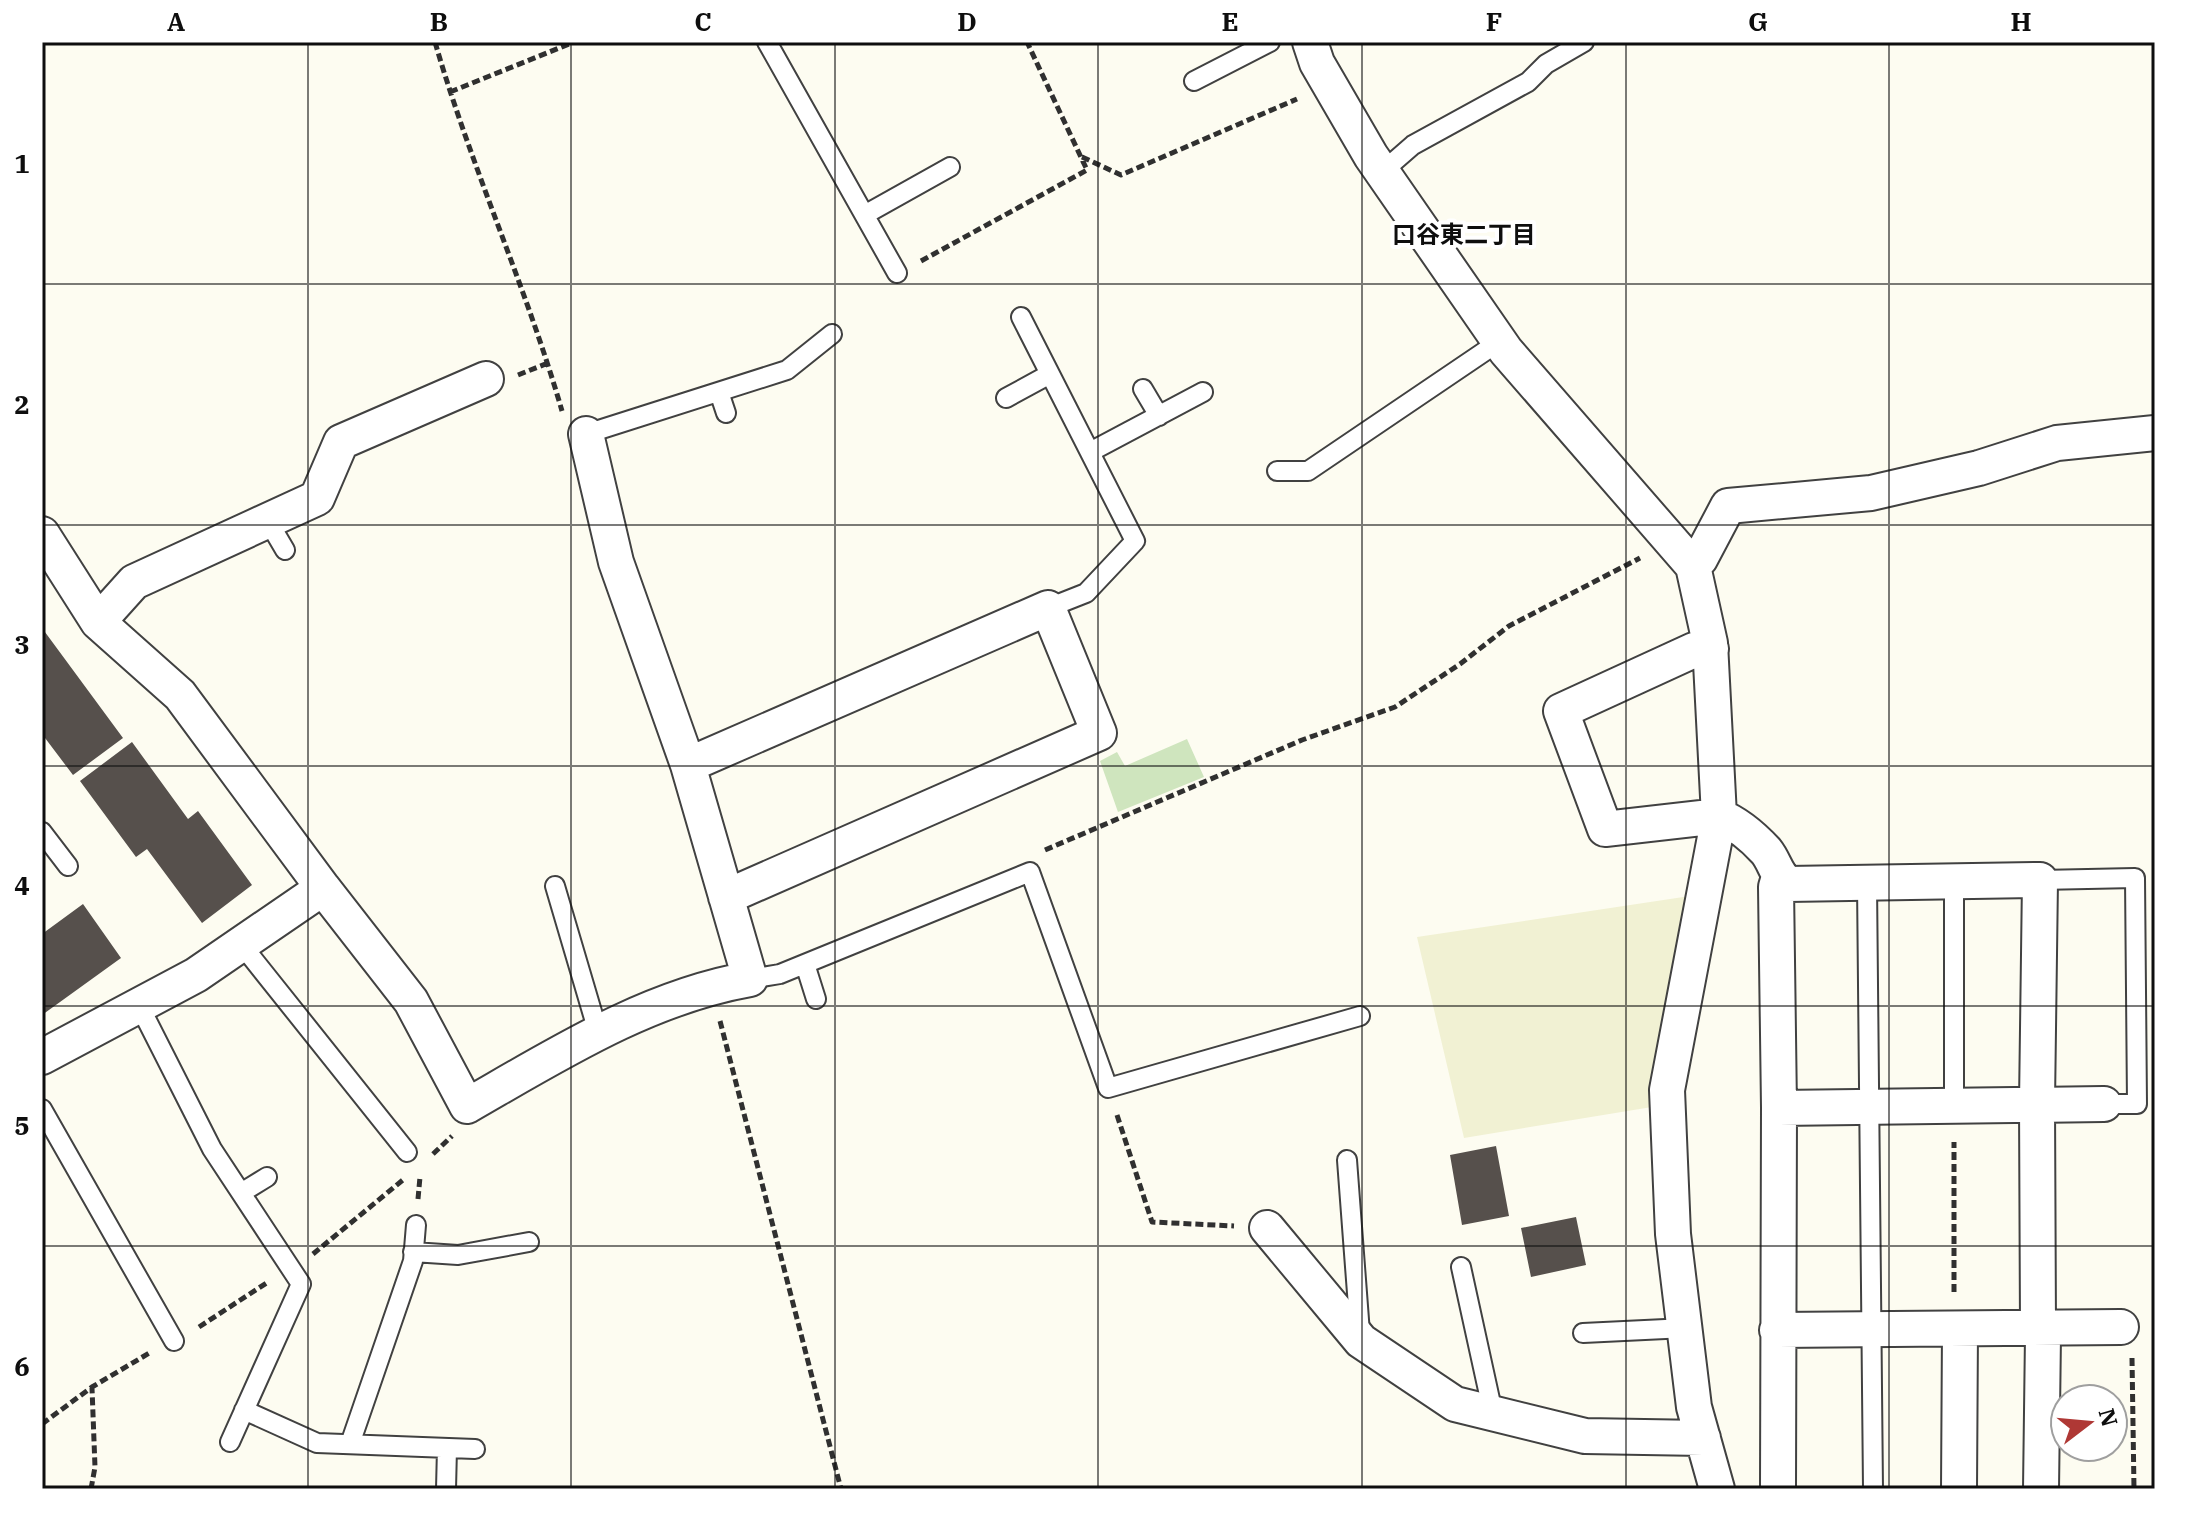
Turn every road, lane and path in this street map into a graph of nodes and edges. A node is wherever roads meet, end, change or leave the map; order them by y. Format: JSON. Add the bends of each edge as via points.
{"nodes":[{"id":1,"x":435,"y":42,"type":"edge"},
{"id":2,"x":574,"y":42,"type":"edge"},
{"id":3,"x":767,"y":42,"type":"edge"},
{"id":4,"x":1027,"y":42,"type":"edge"},
{"id":5,"x":1270,"y":42,"type":"edge"},
{"id":6,"x":1310,"y":42,"type":"edge"},
{"id":7,"x":1584,"y":42,"type":"edge"},
{"id":8,"x":1194,"y":81,"type":"dead end"},
{"id":9,"x":1330,"y":84,"type":"junction"},
{"id":10,"x":450,"y":92,"type":"junction"},
{"id":11,"x":1081,"y":157,"type":"junction"},
{"id":12,"x":950,"y":167,"type":"dead end"},
{"id":13,"x":1382,"y":172,"type":"junction"},
{"id":14,"x":866,"y":214,"type":"junction"},
{"id":15,"x":897,"y":273,"type":"joint"},
{"id":16,"x":1021,"y":317,"type":"dead end"},
{"id":17,"x":832,"y":334,"type":"dead end"},
{"id":18,"x":1500,"y":341,"type":"junction"},
{"id":19,"x":1050,"y":374,"type":"junction"},
{"id":20,"x":486,"y":379,"type":"dead end"},
{"id":21,"x":1143,"y":389,"type":"dead end"},
{"id":22,"x":719,"y":392,"type":"junction"},
{"id":23,"x":1203,"y":392,"type":"dead end"},
{"id":24,"x":1006,"y":398,"type":"dead end"},
{"id":25,"x":726,"y":413,"type":"dead end"},
{"id":26,"x":1159,"y":416,"type":"junction"},
{"id":27,"x":2155,"y":433,"type":"edge"},
{"id":28,"x":586,"y":434,"type":"junction"},
{"id":29,"x":1090,"y":452,"type":"junction"},
{"id":30,"x":1277,"y":471,"type":"dead end"},
{"id":31,"x":42,"y":534,"type":"edge"},
{"id":32,"x":1683,"y":553,"type":"junction"},
{"id":33,"x":1048,"y":608,"type":"junction"},
{"id":34,"x":98,"y":622,"type":"junction"},
{"id":35,"x":1711,"y":649,"type":"junction"},
{"id":36,"x":688,"y":765,"type":"junction"},
{"id":37,"x":1719,"y":816,"type":"junction"},
{"id":38,"x":42,"y":832,"type":"edge"},
{"id":39,"x":68,"y":866,"type":"dead end"},
{"id":40,"x":1030,"y":872,"type":"junction"},
{"id":41,"x":1779,"y":877,"type":"junction"},
{"id":42,"x":2040,"y":880,"type":"junction"},
{"id":43,"x":1954,"y":881,"type":"junction"},
{"id":44,"x":1867,"y":883,"type":"junction"},
{"id":45,"x":555,"y":886,"type":"dead end"},
{"id":46,"x":323,"y":888,"type":"junction"},
{"id":47,"x":726,"y":897,"type":"junction"},
{"id":48,"x":241,"y":944,"type":"junction"},
{"id":49,"x":805,"y":964,"type":"junction"},
{"id":50,"x":750,"y":979,"type":"junction"},
{"id":51,"x":710,"y":986,"type":"junction"},
{"id":52,"x":816,"y":999,"type":"dead end"},
{"id":53,"x":139,"y":1005,"type":"junction"},
{"id":54,"x":1360,"y":1016,"type":"dead end"},
{"id":55,"x":598,"y":1032,"type":"junction"},
{"id":56,"x":42,"y":1057,"type":"edge"},
{"id":57,"x":1108,"y":1088,"type":"junction"},
{"id":58,"x":2037,"y":1103,"type":"junction"},
{"id":59,"x":2104,"y":1104,"type":"joint"},
{"id":60,"x":1871,"y":1105,"type":"junction"},
{"id":61,"x":1954,"y":1105,"type":"junction"},
{"id":62,"x":1779,"y":1108,"type":"junction"},
{"id":63,"x":42,"y":1109,"type":"edge"},
{"id":64,"x":407,"y":1152,"type":"dead end"},
{"id":65,"x":1347,"y":1160,"type":"dead end"},
{"id":66,"x":267,"y":1177,"type":"dead end"},
{"id":67,"x":241,"y":1193,"type":"junction"},
{"id":68,"x":416,"y":1225,"type":"dead end"},
{"id":69,"x":1267,"y":1228,"type":"joint"},
{"id":70,"x":529,"y":1242,"type":"dead end"},
{"id":71,"x":413,"y":1252,"type":"junction"},
{"id":72,"x":1461,"y":1267,"type":"dead end"},
{"id":73,"x":2121,"y":1327,"type":"joint"},
{"id":74,"x":1686,"y":1328,"type":"junction"},
{"id":75,"x":2038,"y":1328,"type":"junction"},
{"id":76,"x":1872,"y":1329,"type":"junction"},
{"id":77,"x":1957,"y":1329,"type":"junction"},
{"id":78,"x":1777,"y":1330,"type":"junction"},
{"id":79,"x":1583,"y":1333,"type":"dead end"},
{"id":80,"x":174,"y":1341,"type":"dead end"},
{"id":81,"x":1361,"y":1341,"type":"junction"},
{"id":82,"x":244,"y":1410,"type":"junction"},
{"id":83,"x":1493,"y":1413,"type":"junction"},
{"id":84,"x":42,"y":1424,"type":"edge"},
{"id":85,"x":1703,"y":1438,"type":"junction"},
{"id":86,"x":230,"y":1442,"type":"dead end"},
{"id":87,"x":350,"y":1444,"type":"junction"},
{"id":88,"x":447,"y":1448,"type":"junction"},
{"id":89,"x":475,"y":1449,"type":"dead end"},
{"id":90,"x":91,"y":1489,"type":"edge"},
{"id":91,"x":446,"y":1489,"type":"edge"},
{"id":92,"x":841,"y":1489,"type":"edge"},
{"id":93,"x":1717,"y":1489,"type":"edge"},
{"id":94,"x":1778,"y":1489,"type":"edge"},
{"id":95,"x":1873,"y":1489,"type":"edge"},
{"id":96,"x":1959,"y":1489,"type":"edge"},
{"id":97,"x":2041,"y":1489,"type":"edge"},
{"id":98,"x":2134,"y":1489,"type":"edge"}],
"edges":[{"from":1,"to":10,"type":"path"},
{"from":2,"to":10,"type":"path"},
{"from":3,"to":14,"type":"lane"},
{"from":4,"to":11,"type":"path"},
{"from":5,"to":8,"type":"lane"},
{"from":6,"to":9,"type":"street"},
{"from":7,"to":13,"type":"lane","via":[[1546,64],[1528,82],[1413,145]]},
{"from":9,"to":11,"type":"path","via":[[1121,175]]},
{"from":9,"to":13,"type":"street"},
{"from":10,"to":28,"type":"path","via":[[563,414]]},
{"from":11,"to":15,"type":"path","via":[[1087,170]]},
{"from":12,"to":14,"type":"lane"},
{"from":13,"to":18,"type":"street"},
{"from":14,"to":15,"type":"lane"},
{"from":16,"to":19,"type":"lane"},
{"from":17,"to":22,"type":"lane","via":[[787,370]]},
{"from":18,"to":30,"type":"lane","via":[[1308,471]]},
{"from":18,"to":32,"type":"street"},
{"from":19,"to":24,"type":"lane"},
{"from":19,"to":29,"type":"lane"},
{"from":20,"to":34,"type":"street","via":[[341,442],[317,498],[276,535],[134,582]]},
{"from":21,"to":26,"type":"lane"},
{"from":22,"to":25,"type":"lane"},
{"from":22,"to":28,"type":"lane"},
{"from":23,"to":26,"type":"lane"},
{"from":26,"to":29,"type":"lane"},
{"from":27,"to":32,"type":"street","via":[[2057,443],[1871,493],[1728,506],[1700,559]]},
{"from":28,"to":36,"type":"street","via":[[616,562]]},
{"from":29,"to":33,"type":"lane","via":[[1135,541],[1086,593]]},
{"from":31,"to":34,"type":"street"},
{"from":32,"to":35,"type":"street"},
{"from":32,"to":40,"type":"path","via":[[1509,626],[1395,707],[1302,740],[1028,857]]},
{"from":33,"to":36,"type":"street"},
{"from":33,"to":47,"type":"street","via":[[1099,733]]},
{"from":34,"to":46,"type":"street","via":[[180,695]]},
{"from":35,"to":37,"type":"street"},
{"from":35,"to":37,"type":"street","via":[[1694,650],[1561,711],[1605,829]]},
{"from":36,"to":47,"type":"street"},
{"from":37,"to":41,"type":"street","via":[[1768,853]]},
{"from":37,"to":74,"type":"street","via":[[1667,1090],[1673,1234]]},
{"from":38,"to":39,"type":"lane"},
{"from":40,"to":49,"type":"lane"},
{"from":40,"to":57,"type":"lane"},
{"from":41,"to":44,"type":"street","via":[[1788,884]]},
{"from":41,"to":62,"type":"street"},
{"from":42,"to":43,"type":"street"},
{"from":42,"to":58,"type":"street"},
{"from":42,"to":59,"type":"lane","via":[[2135,878],[2137,1104]]},
{"from":43,"to":44,"type":"street"},
{"from":43,"to":61,"type":"lane"},
{"from":44,"to":60,"type":"lane"},
{"from":45,"to":55,"type":"lane"},
{"from":46,"to":48,"type":"street"},
{"from":46,"to":55,"type":"street","via":[[411,1001],[467,1106]]},
{"from":47,"to":50,"type":"street"},
{"from":48,"to":53,"type":"street"},
{"from":48,"to":64,"type":"lane"},
{"from":49,"to":50,"type":"lane"},
{"from":49,"to":52,"type":"lane"},
{"from":50,"to":51,"type":"street"},
{"from":51,"to":55,"type":"street"},
{"from":51,"to":92,"type":"path"},
{"from":53,"to":56,"type":"street"},
{"from":53,"to":67,"type":"lane","via":[[212,1149]]},
{"from":54,"to":57,"type":"lane"},
{"from":57,"to":69,"type":"path","via":[[1152,1222]]},
{"from":58,"to":59,"type":"street"},
{"from":58,"to":61,"type":"street"},
{"from":58,"to":75,"type":"street"},
{"from":60,"to":61,"type":"street"},
{"from":60,"to":62,"type":"street"},
{"from":60,"to":76,"type":"lane"},
{"from":61,"to":77,"type":"path"},
{"from":62,"to":78,"type":"street"},
{"from":63,"to":80,"type":"lane"},
{"from":65,"to":81,"type":"lane"},
{"from":66,"to":67,"type":"lane"},
{"from":67,"to":82,"type":"lane","via":[[301,1284]]},
{"from":68,"to":71,"type":"lane"},
{"from":69,"to":81,"type":"street"},
{"from":70,"to":71,"type":"lane","via":[[458,1255]]},
{"from":71,"to":87,"type":"lane"},
{"from":72,"to":83,"type":"lane"},
{"from":73,"to":75,"type":"street"},
{"from":73,"to":98,"type":"path","via":[[2132,1329]]},
{"from":74,"to":79,"type":"lane"},
{"from":74,"to":85,"type":"street","via":[[1694,1407]]},
{"from":75,"to":77,"type":"street"},
{"from":75,"to":97,"type":"street","via":[[2043,1335]]},
{"from":76,"to":77,"type":"street"},
{"from":76,"to":78,"type":"street"},
{"from":76,"to":95,"type":"lane"},
{"from":77,"to":96,"type":"street"},
{"from":78,"to":94,"type":"street"},
{"from":81,"to":83,"type":"street","via":[[1455,1404]]},
{"from":82,"to":86,"type":"lane"},
{"from":82,"to":87,"type":"lane","via":[[317,1443]]},
{"from":83,"to":85,"type":"street","via":[[1585,1436]]},
{"from":84,"to":90,"type":"path","via":[[92,1387]]},
{"from":85,"to":93,"type":"street"},
{"from":87,"to":88,"type":"lane"},
{"from":88,"to":89,"type":"lane"},
{"from":88,"to":91,"type":"lane"}]}
